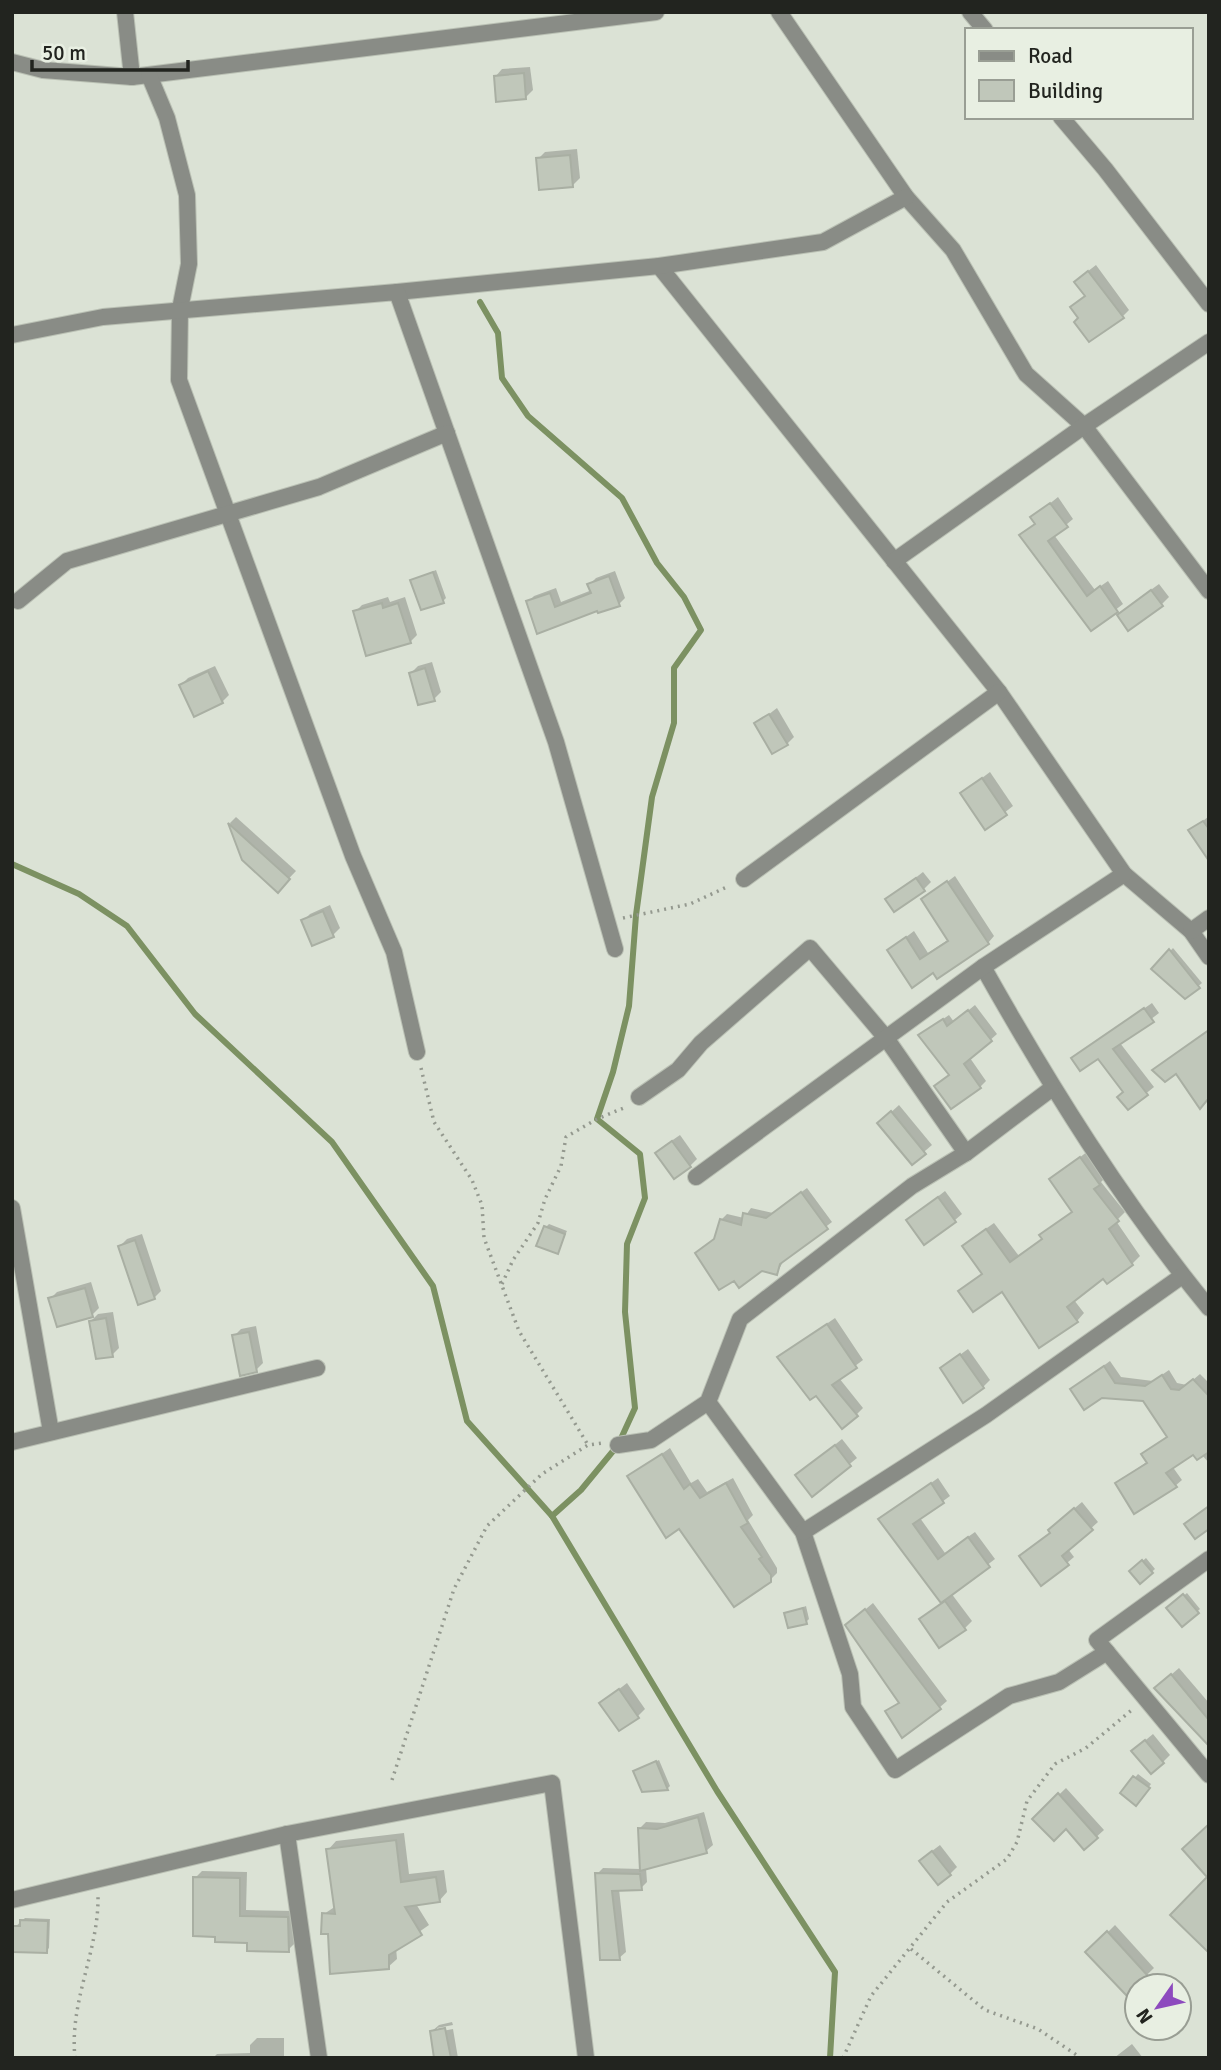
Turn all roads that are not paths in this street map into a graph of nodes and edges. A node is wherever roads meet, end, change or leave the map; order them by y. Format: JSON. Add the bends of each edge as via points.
{"nodes":[{"id":1,"x":125,"y":12,"type":"edge"},
{"id":2,"x":656,"y":12,"type":"edge"},
{"id":3,"x":779,"y":12,"type":"edge"},
{"id":4,"x":970,"y":12,"type":"edge"},
{"id":5,"x":983,"y":28,"type":"edge"},
{"id":6,"x":12,"y":62,"type":"edge"},
{"id":7,"x":149,"y":75,"type":"junction"},
{"id":8,"x":132,"y":78,"type":"junction"},
{"id":9,"x":1063,"y":119,"type":"edge"},
{"id":10,"x":906,"y":197,"type":"junction"},
{"id":11,"x":659,"y":266,"type":"junction"},
{"id":12,"x":397,"y":292,"type":"junction"},
{"id":13,"x":1209,"y":304,"type":"edge"},
{"id":14,"x":180,"y":309,"type":"junction"},
{"id":15,"x":12,"y":335,"type":"edge"},
{"id":16,"x":1209,"y":342,"type":"edge"},
{"id":17,"x":1084,"y":426,"type":"junction"},
{"id":18,"x":447,"y":433,"type":"junction"},
{"id":19,"x":229,"y":515,"type":"junction"},
{"id":20,"x":894,"y":561,"type":"junction"},
{"id":21,"x":1209,"y":591,"type":"edge"},
{"id":22,"x":18,"y":601,"type":"dead end"},
{"id":23,"x":999,"y":692,"type":"junction"},
{"id":24,"x":1124,"y":874,"type":"junction"},
{"id":25,"x":744,"y":879,"type":"road end"},
{"id":26,"x":1209,"y":918,"type":"edge"},
{"id":27,"x":1191,"y":931,"type":"junction"},
{"id":28,"x":615,"y":948,"type":"dead end"},
{"id":29,"x":1209,"y":957,"type":"edge"},
{"id":30,"x":982,"y":967,"type":"junction"},
{"id":31,"x":886,"y":1038,"type":"junction"},
{"id":32,"x":417,"y":1052,"type":"road end"},
{"id":33,"x":1051,"y":1088,"type":"junction"},
{"id":34,"x":639,"y":1097,"type":"road end"},
{"id":35,"x":966,"y":1153,"type":"junction"},
{"id":36,"x":696,"y":1177,"type":"dead end"},
{"id":37,"x":12,"y":1208,"type":"edge"},
{"id":38,"x":1182,"y":1276,"type":"junction"},
{"id":39,"x":1209,"y":1308,"type":"edge"},
{"id":40,"x":317,"y":1368,"type":"dead end"},
{"id":41,"x":708,"y":1402,"type":"junction"},
{"id":42,"x":51,"y":1432,"type":"junction"},
{"id":43,"x":12,"y":1442,"type":"edge"},
{"id":44,"x":618,"y":1445,"type":"dead end"},
{"id":45,"x":803,"y":1532,"type":"junction"},
{"id":46,"x":1209,"y":1559,"type":"edge"},
{"id":47,"x":1107,"y":1652,"type":"junction"},
{"id":48,"x":1209,"y":1774,"type":"edge"},
{"id":49,"x":287,"y":1834,"type":"junction"},
{"id":50,"x":12,"y":1900,"type":"edge"},
{"id":51,"x":318,"y":2058,"type":"edge"},
{"id":52,"x":586,"y":2058,"type":"edge"}],
"edges":[{"from":1,"to":8,"type":"street"},
{"from":2,"to":7,"type":"street"},
{"from":3,"to":10,"type":"street"},
{"from":4,"to":5,"type":"street"},
{"from":6,"to":8,"type":"street","via":[[43,70]]},
{"from":7,"to":8,"type":"street"},
{"from":7,"to":14,"type":"street","via":[[167,118],[187,195],[189,264]]},
{"from":9,"to":13,"type":"street"},
{"from":10,"to":11,"type":"street","via":[[823,242]]},
{"from":10,"to":17,"type":"street","via":[[953,250],[1026,374]]},
{"from":11,"to":12,"type":"street"},
{"from":11,"to":20,"type":"street"},
{"from":12,"to":14,"type":"street"},
{"from":12,"to":18,"type":"street"},
{"from":14,"to":15,"type":"street","via":[[103,317]]},
{"from":14,"to":19,"type":"street","via":[[179,380]]},
{"from":16,"to":17,"type":"street"},
{"from":17,"to":20,"type":"street"},
{"from":17,"to":21,"type":"street"},
{"from":18,"to":19,"type":"street","via":[[319,487]]},
{"from":18,"to":28,"type":"street","via":[[556,742]]},
{"from":19,"to":22,"type":"street","via":[[67,561]]},
{"from":19,"to":32,"type":"street","via":[[353,856],[394,952]]},
{"from":20,"to":23,"type":"street"},
{"from":23,"to":24,"type":"street"},
{"from":23,"to":25,"type":"street"},
{"from":24,"to":27,"type":"street"},
{"from":24,"to":30,"type":"street"},
{"from":26,"to":27,"type":"street"},
{"from":27,"to":29,"type":"street"},
{"from":30,"to":31,"type":"street"},
{"from":30,"to":33,"type":"street"},
{"from":31,"to":34,"type":"street","via":[[810,948],[701,1043],[678,1070]]},
{"from":31,"to":35,"type":"street"},
{"from":31,"to":36,"type":"street"},
{"from":33,"to":35,"type":"street"},
{"from":33,"to":38,"type":"street"},
{"from":35,"to":41,"type":"street","via":[[912,1186],[740,1319]]},
{"from":37,"to":42,"type":"street"},
{"from":38,"to":39,"type":"street"},
{"from":38,"to":45,"type":"street","via":[[986,1415]]},
{"from":40,"to":42,"type":"street"},
{"from":41,"to":44,"type":"street","via":[[651,1440]]},
{"from":41,"to":45,"type":"street"},
{"from":42,"to":43,"type":"street"},
{"from":45,"to":47,"type":"street","via":[[850,1674],[853,1707],[895,1770],[1009,1696],[1059,1682]]},
{"from":46,"to":47,"type":"street","via":[[1097,1640]]},
{"from":47,"to":48,"type":"street"},
{"from":49,"to":50,"type":"street"},
{"from":49,"to":51,"type":"street"},
{"from":49,"to":52,"type":"street","via":[[552,1783]]}]}
